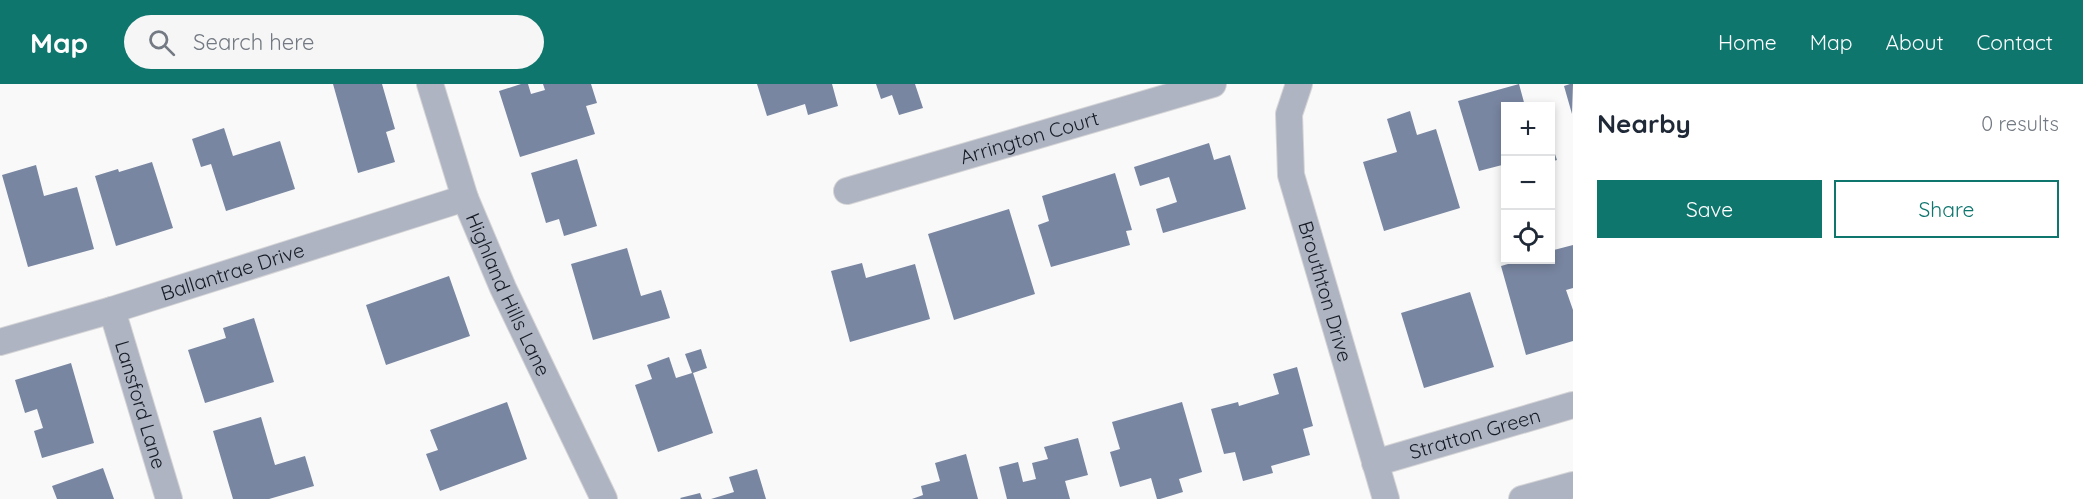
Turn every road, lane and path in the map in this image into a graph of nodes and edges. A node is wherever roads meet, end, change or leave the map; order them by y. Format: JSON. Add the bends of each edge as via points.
{"nodes":[{"id":1,"x":430,"y":84,"type":"edge"},
{"id":2,"x":1213,"y":84,"type":"edge"},
{"id":3,"x":1299,"y":84,"type":"edge"},
{"id":4,"x":847,"y":191,"type":"dead end"},
{"id":5,"x":465,"y":198,"type":"junction"},
{"id":6,"x":112,"y":310,"type":"junction"},
{"id":7,"x":0,"y":342,"type":"edge"},
{"id":8,"x":1573,"y":405,"type":"edge"},
{"id":9,"x":1375,"y":464,"type":"junction"},
{"id":10,"x":1573,"y":484,"type":"edge"},
{"id":11,"x":169,"y":499,"type":"edge"},
{"id":12,"x":604,"y":499,"type":"edge"},
{"id":13,"x":1386,"y":499,"type":"edge"},
{"id":14,"x":1522,"y":499,"type":"edge"}],
"edges":[{"from":1,"to":5,"type":"street","name":"Highland Hills Lane"},
{"from":2,"to":4,"type":"street","name":"Arrington Court"},
{"from":3,"to":9,"type":"street","name":"Brouthton Drive","via":[[1289,114],[1291,175]]},
{"from":5,"to":6,"type":"street","name":"Ballantrae Drive"},
{"from":5,"to":12,"type":"street","name":"Highland Hills Lane","via":[[503,288]]},
{"from":6,"to":7,"type":"street","name":"Ballantrae Drive"},
{"from":6,"to":11,"type":"street","name":"Lansford Lane"},
{"from":8,"to":9,"type":"street","name":"Stratton Green"},
{"from":9,"to":13,"type":"street","name":"Brouthton Drive"},
{"from":10,"to":14,"type":"street"}]}
